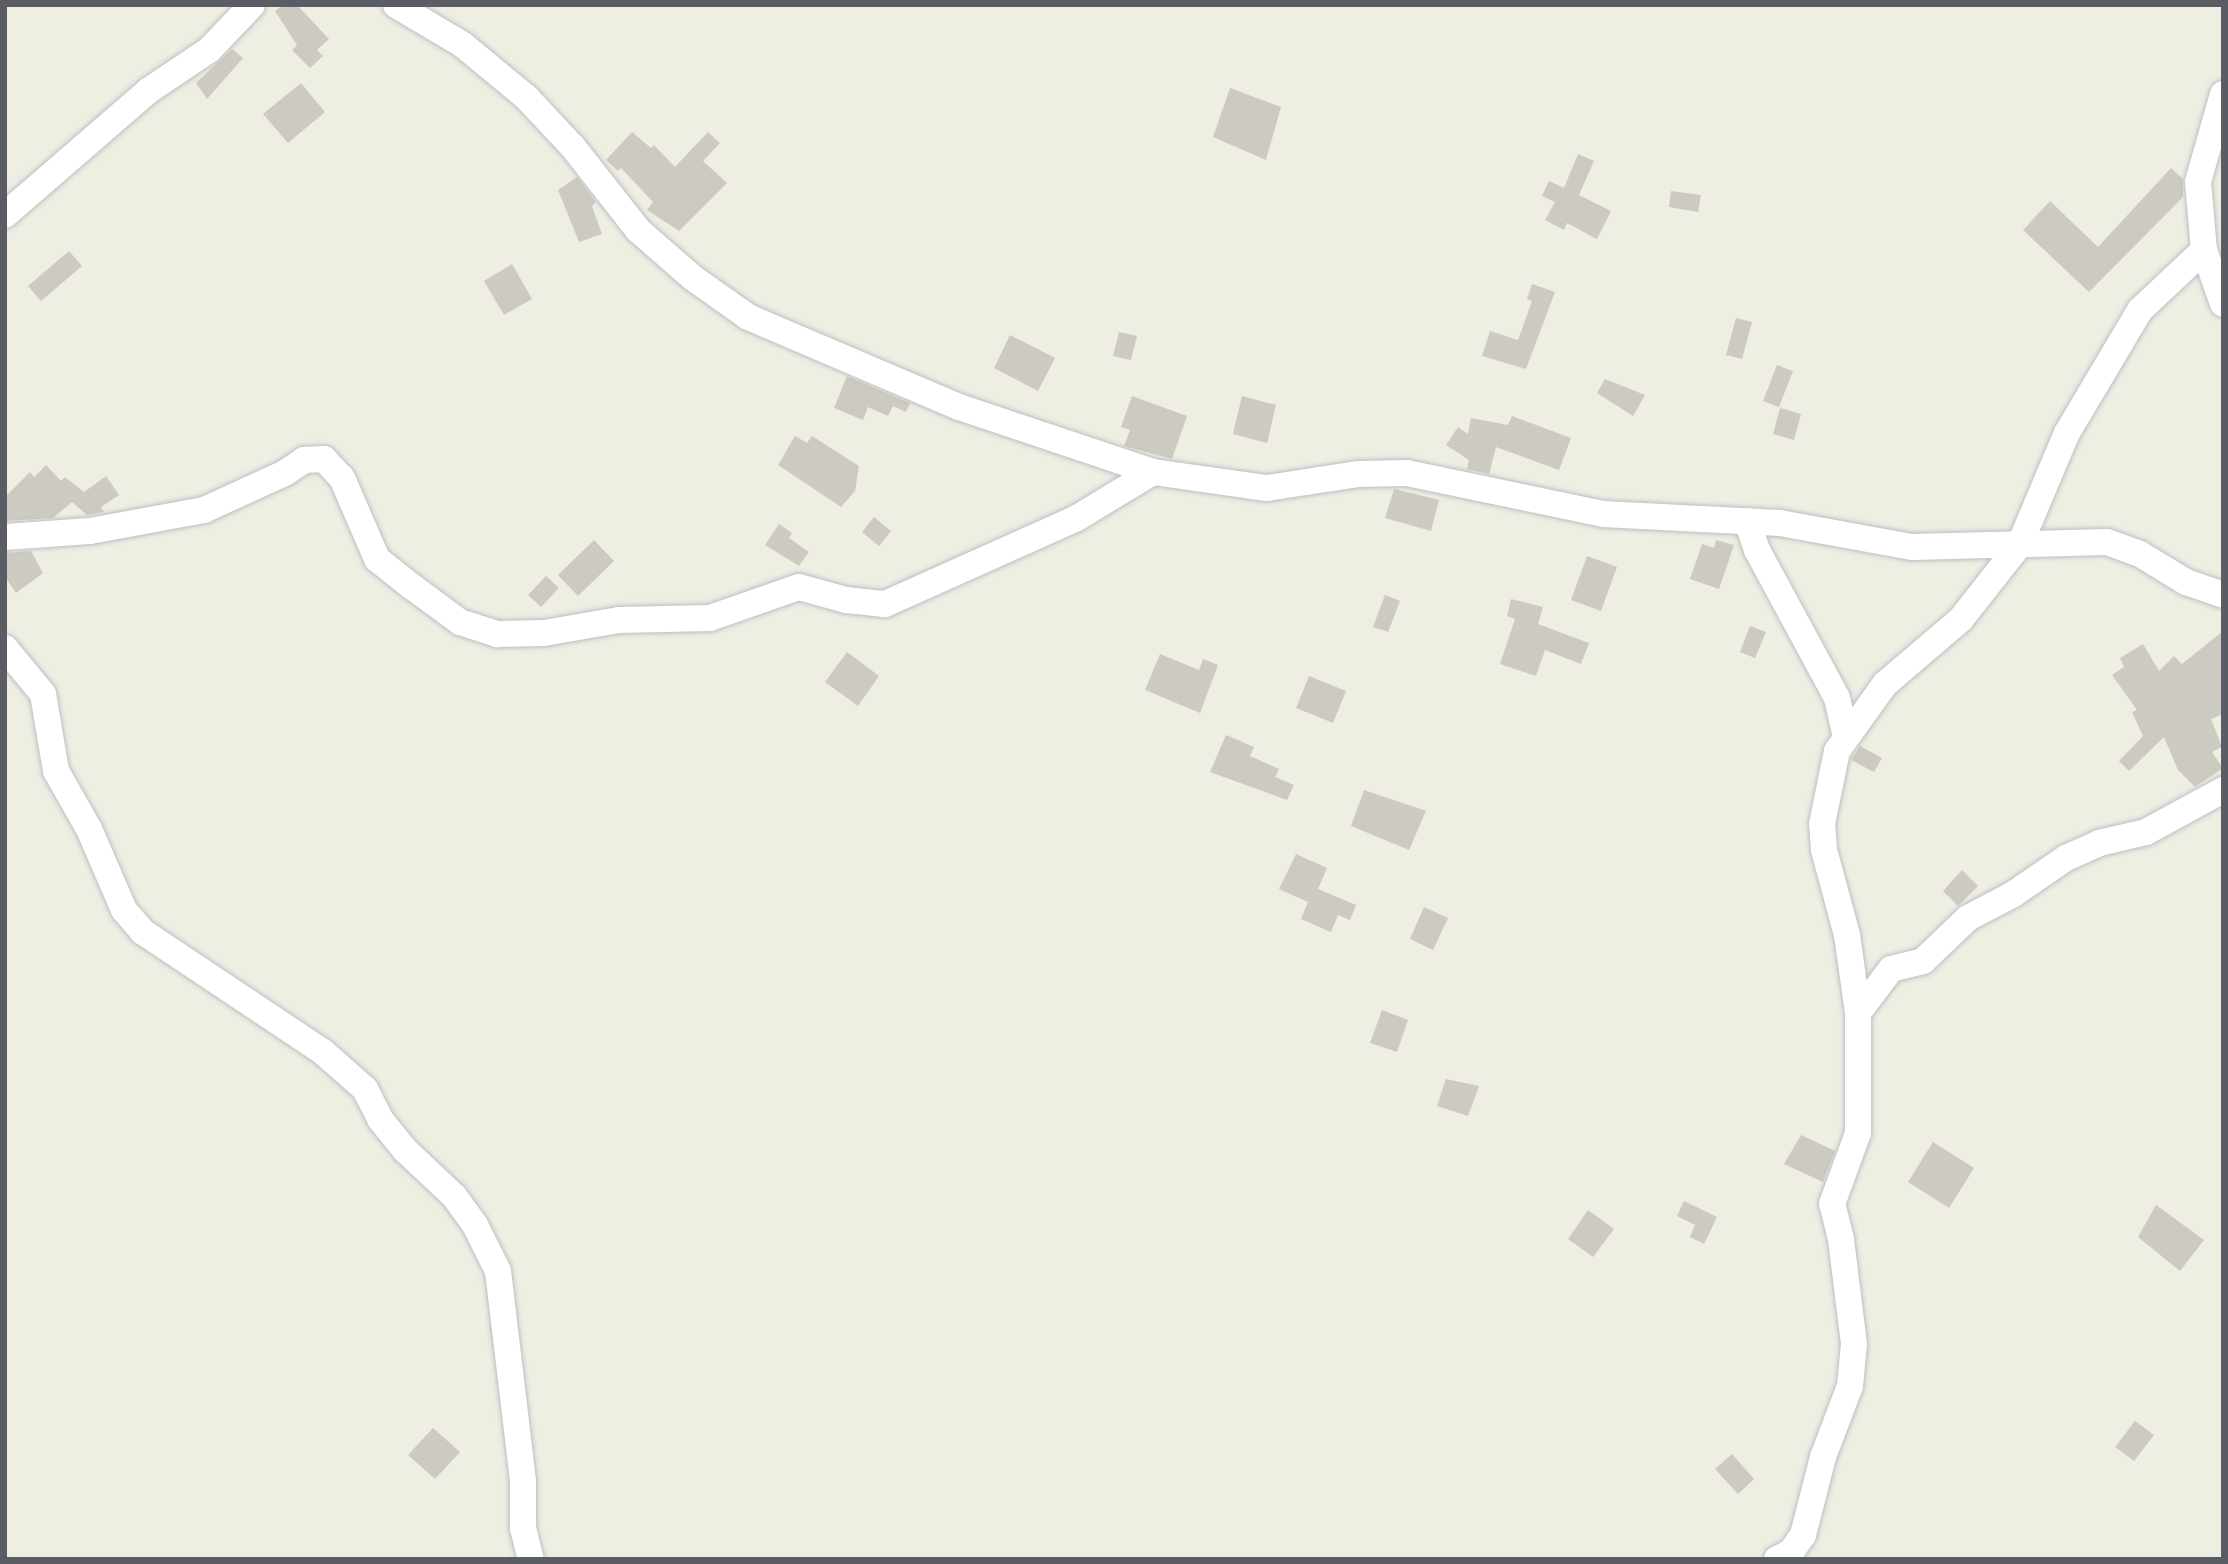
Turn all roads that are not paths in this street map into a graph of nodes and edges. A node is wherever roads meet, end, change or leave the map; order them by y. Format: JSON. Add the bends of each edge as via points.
{"nodes":[{"id":1,"x":252,"y":5,"type":"edge"},
{"id":2,"x":396,"y":5,"type":"edge"},
{"id":3,"x":2223,"y":94,"type":"edge"},
{"id":4,"x":5,"y":215,"type":"edge"},
{"id":5,"x":2204,"y":250,"type":"junction"},
{"id":6,"x":2223,"y":304,"type":"edge"},
{"id":7,"x":1153,"y":472,"type":"junction"},
{"id":8,"x":1747,"y":521,"type":"junction"},
{"id":9,"x":5,"y":537,"type":"edge"},
{"id":10,"x":2020,"y":544,"type":"junction"},
{"id":11,"x":2223,"y":595,"type":"edge"},
{"id":12,"x":5,"y":648,"type":"edge"},
{"id":13,"x":1845,"y":734,"type":"junction"},
{"id":14,"x":2223,"y":790,"type":"edge"},
{"id":15,"x":1858,"y":1013,"type":"junction"},
{"id":16,"x":531,"y":1559,"type":"edge"},
{"id":17,"x":1777,"y":1559,"type":"edge"}],
"edges":[{"from":1,"to":4,"type":"street","via":[[209,50],[138,100]]},
{"from":2,"to":7,"type":"street","via":[[463,45],[526,97],[573,147],[638,230],[693,278],[748,317],[959,407]]},
{"from":3,"to":5,"type":"street","via":[[2198,182]]},
{"from":5,"to":6,"type":"street"},
{"from":5,"to":10,"type":"street","via":[[2140,310],[2067,433]]},
{"from":7,"to":8,"type":"street","via":[[1267,488],[1359,474],[1406,473],[1603,514]]},
{"from":7,"to":9,"type":"street","via":[[1077,518],[885,604],[846,600],[799,587],[709,618],[619,621],[544,633],[498,634],[460,622],[411,586],[377,559],[342,478],[324,459],[304,460],[204,510],[90,531]]},
{"from":8,"to":10,"type":"street","via":[[1912,547]]},
{"from":8,"to":13,"type":"street","via":[[1757,550],[1837,698]]},
{"from":10,"to":11,"type":"street","via":[[2107,542]]},
{"from":10,"to":13,"type":"street","via":[[1961,619],[1885,684]]},
{"from":12,"to":16,"type":"street","via":[[43,694],[56,771],[89,829],[124,910],[143,932],[323,1052],[365,1089],[380,1119],[405,1150],[454,1196],[475,1225],[498,1271],[523,1481],[523,1528]]},
{"from":13,"to":15,"type":"street","via":[[1837,751],[1822,824],[1824,850],[1847,935]]},
{"from":14,"to":15,"type":"street","via":[[2146,832],[2099,843],[2066,858],[1968,918],[1923,961],[1891,969]]},
{"from":15,"to":17,"type":"street","via":[[1858,1133],[1832,1204],[1854,1344],[1850,1386],[1823,1457],[1802,1535],[1791,1552]]}]}
